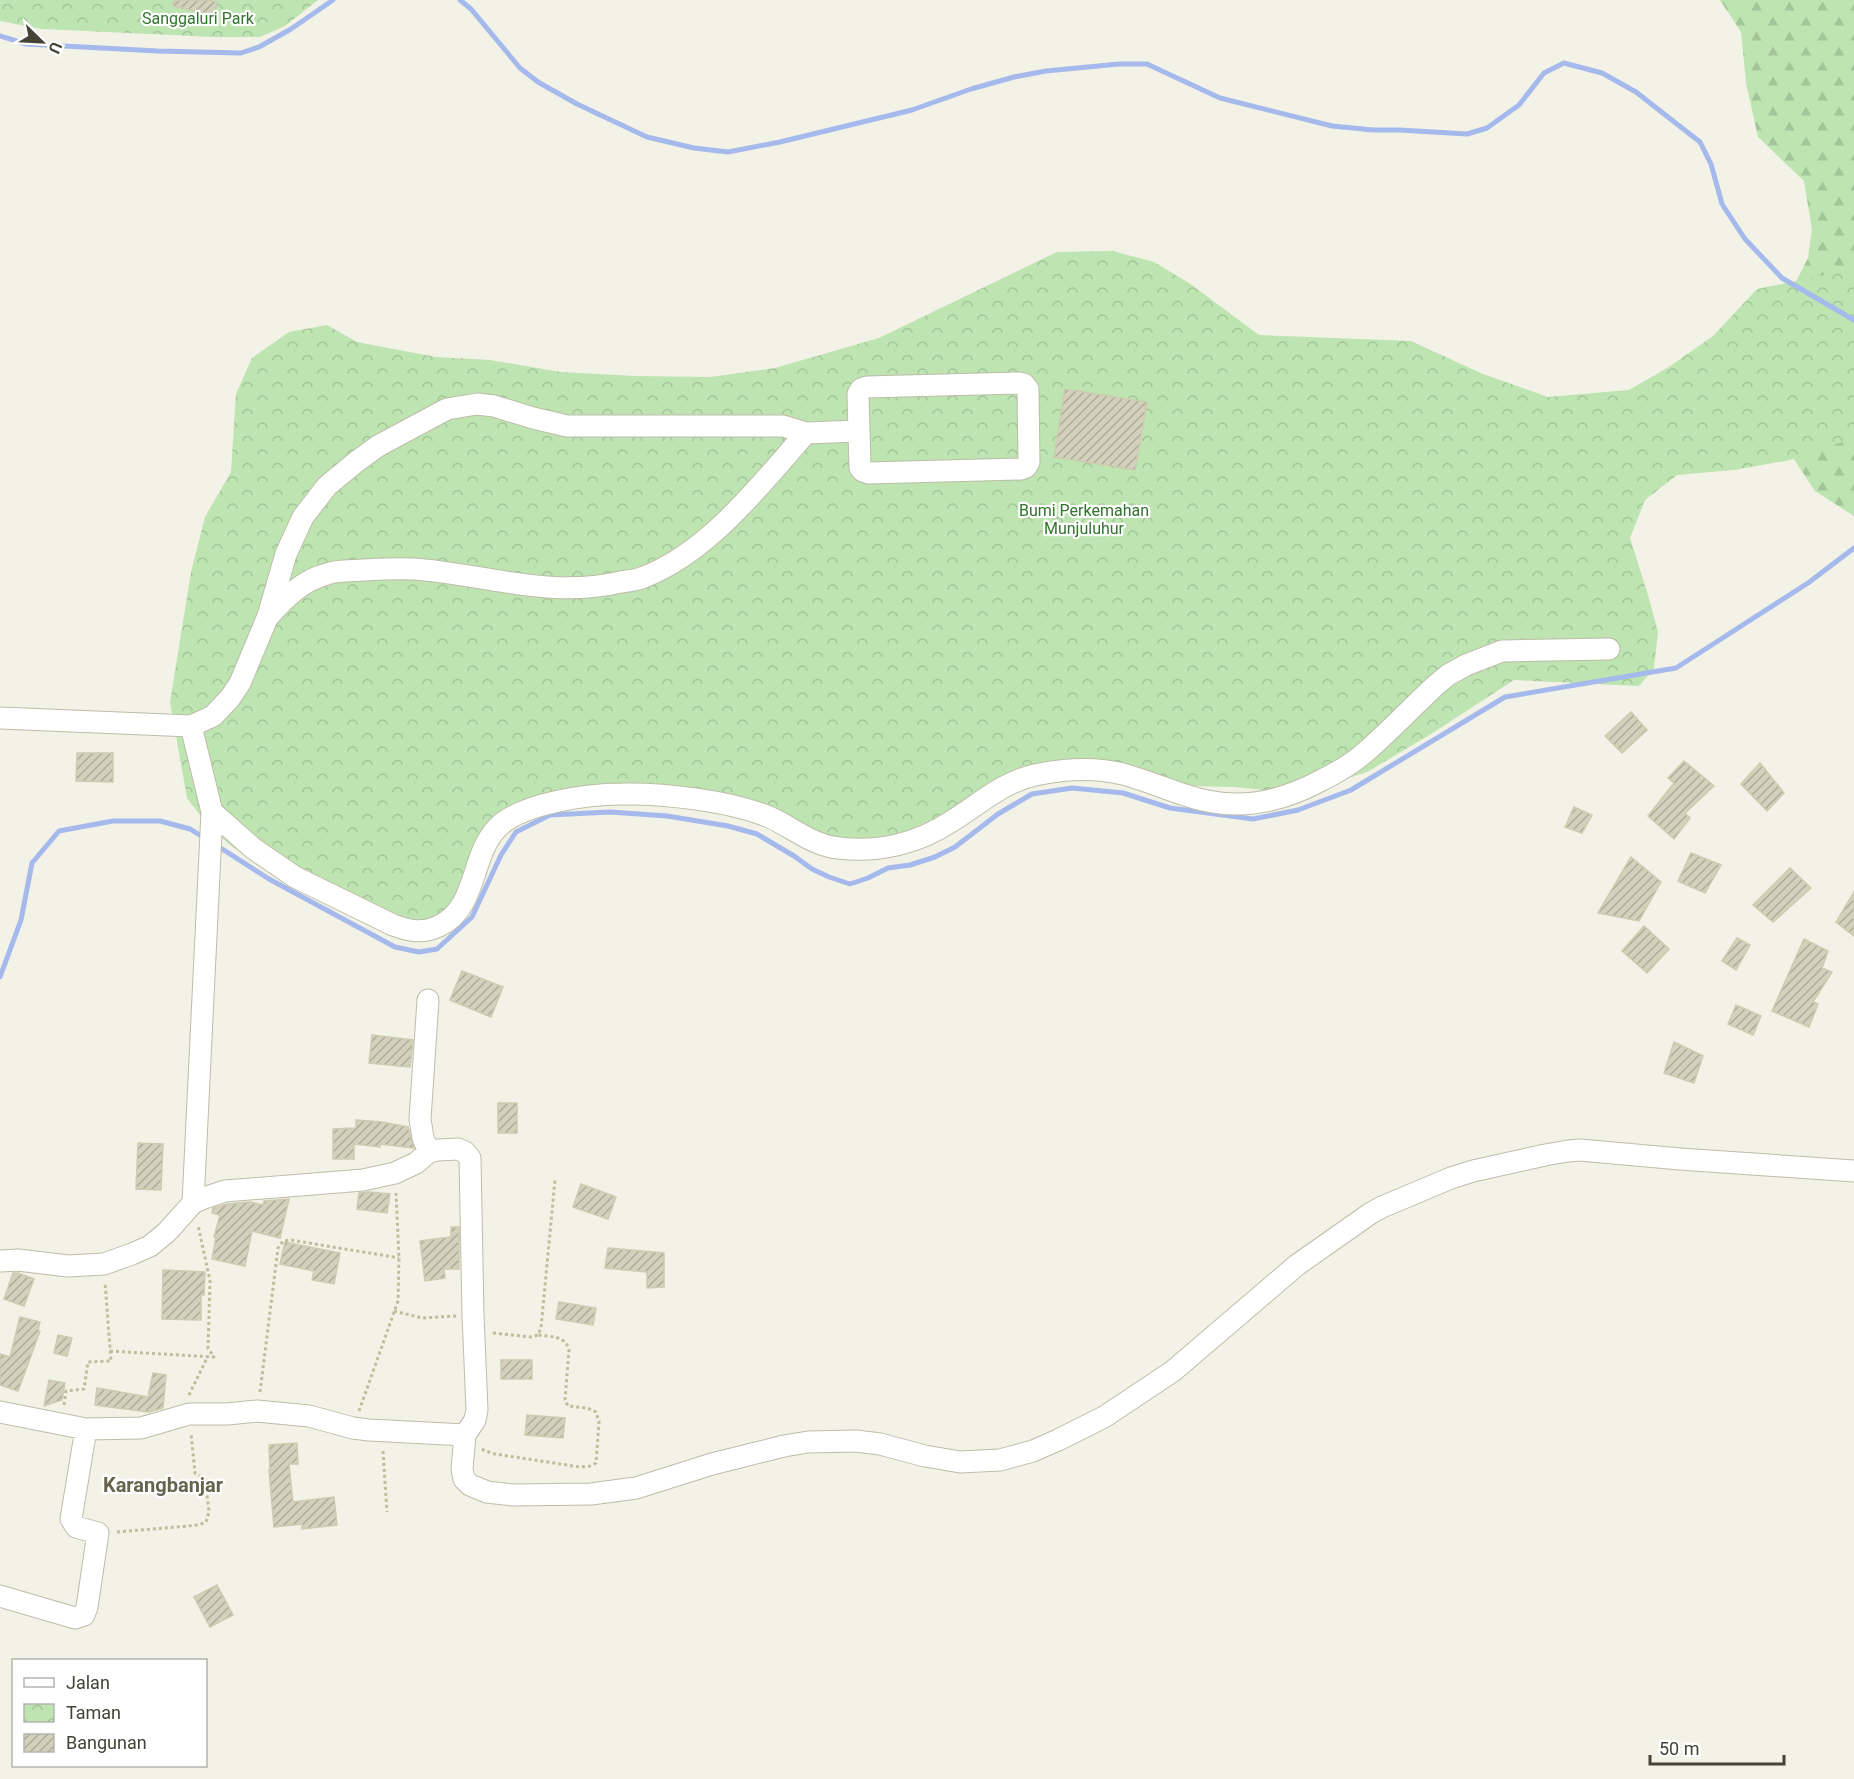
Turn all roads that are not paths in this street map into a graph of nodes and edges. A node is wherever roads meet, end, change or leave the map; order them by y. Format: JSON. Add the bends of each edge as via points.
{"nodes":[{"id":1,"x":859,"y":431,"type":"junction"},
{"id":2,"x":806,"y":433,"type":"junction"},
{"id":3,"x":268,"y":616,"type":"junction"},
{"id":4,"x":1609,"y":649,"type":"dead end"},
{"id":5,"x":0,"y":718,"type":"edge"},
{"id":6,"x":191,"y":726,"type":"junction"},
{"id":7,"x":212,"y":827,"type":"junction"},
{"id":8,"x":428,"y":1000,"type":"dead end"},
{"id":9,"x":429,"y":1152,"type":"junction"},
{"id":10,"x":1854,"y":1171,"type":"edge"},
{"id":11,"x":193,"y":1203,"type":"junction"},
{"id":12,"x":0,"y":1261,"type":"edge"},
{"id":13,"x":0,"y":1412,"type":"edge"},
{"id":14,"x":86,"y":1429,"type":"junction"},
{"id":15,"x":465,"y":1435,"type":"junction"},
{"id":16,"x":0,"y":1596,"type":"edge"}],
"edges":[{"from":1,"to":1,"type":"street","via":[[860,468],[869,473],[1021,469],[1029,462],[1028,389],[1019,383],[867,387],[858,394]]},
{"from":1,"to":2,"type":"street"},
{"from":2,"to":3,"type":"street","via":[[724,522],[682,557],[643,578],[571,590],[414,569],[328,573],[304,584]]},
{"from":2,"to":3,"type":"street","via":[[783,426],[567,426],[494,405],[447,409],[378,446],[327,486],[303,516],[286,554]]},
{"from":3,"to":6,"type":"street","via":[[230,698],[213,716]]},
{"from":4,"to":7,"type":"street","via":[[1502,651],[1466,665],[1436,685],[1341,770],[1305,789],[1257,804],[1212,804],[1104,770],[1056,772],[1010,783],[953,821],[912,842],[864,849],[836,848],[770,818],[720,804],[646,793],[554,802],[523,810],[496,829],[464,904],[443,924],[420,932],[393,925],[295,878],[254,849]]},
{"from":5,"to":6,"type":"street"},
{"from":6,"to":7,"type":"street"},
{"from":7,"to":11,"type":"street"},
{"from":8,"to":9,"type":"street","via":[[420,1119]]},
{"from":9,"to":11,"type":"street","via":[[395,1173],[363,1180],[225,1191]]},
{"from":9,"to":15,"type":"street","via":[[458,1149],[470,1158],[477,1410]]},
{"from":10,"to":15,"type":"street","via":[[1580,1150],[1451,1178],[1371,1213],[1297,1265],[1173,1371],[1104,1417],[1033,1451],[1000,1460],[960,1462],[880,1444],[808,1442],[712,1464],[636,1488],[591,1494],[513,1495],[487,1492],[464,1479]]},
{"from":11,"to":12,"type":"street","via":[[150,1246],[104,1264],[68,1266]]},
{"from":13,"to":14,"type":"street"},
{"from":14,"to":15,"type":"street","via":[[141,1428],[184,1416],[257,1411],[309,1416],[353,1428]]},
{"from":14,"to":16,"type":"street","via":[[71,1519],[76,1527],[98,1533],[84,1615],[75,1618]]}]}
